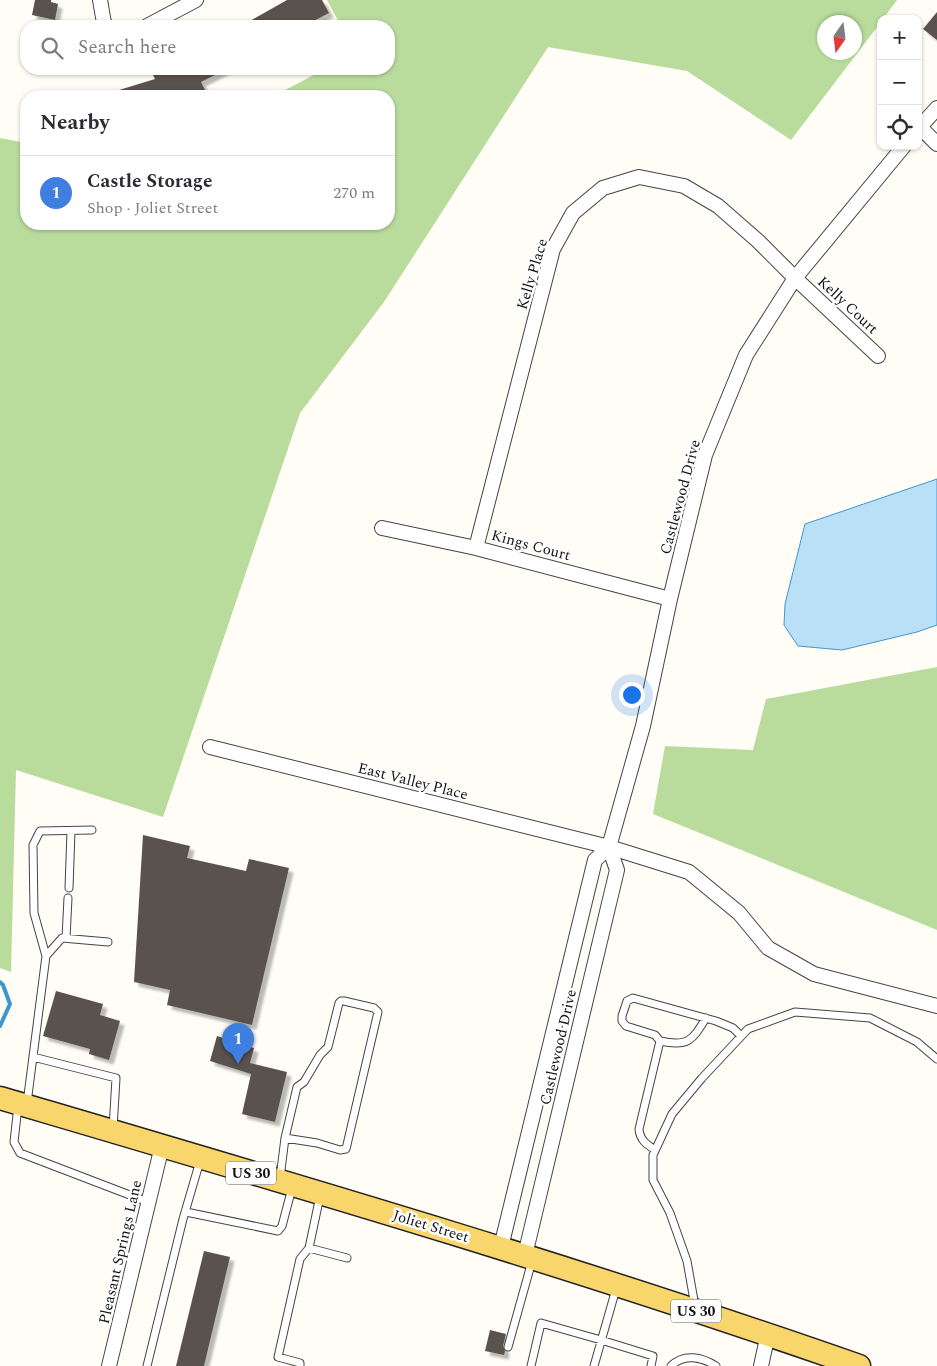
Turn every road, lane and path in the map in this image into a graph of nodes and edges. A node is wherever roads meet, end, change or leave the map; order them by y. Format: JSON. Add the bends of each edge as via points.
{"nodes":[{"id":1,"x":100,"y":0,"type":"edge"},
{"id":2,"x":196,"y":0,"type":"edge"},
{"id":3,"x":105,"y":20,"type":"edge"},
{"id":4,"x":158,"y":20,"type":"edge"},
{"id":5,"x":937,"y":108,"type":"edge"},
{"id":6,"x":922,"y":125,"type":"edge"},
{"id":7,"x":922,"y":131,"type":"edge"},
{"id":8,"x":937,"y":144,"type":"edge"},
{"id":9,"x":901,"y":150,"type":"edge"},
{"id":10,"x":795,"y":278,"type":"junction"},
{"id":11,"x":878,"y":356,"type":"dead end"},
{"id":12,"x":382,"y":528,"type":"dead end"},
{"id":13,"x":476,"y":548,"type":"junction"},
{"id":14,"x":670,"y":599,"type":"junction"},
{"id":15,"x":210,"y":747,"type":"dead end"},
{"id":16,"x":92,"y":830,"type":"dead end"},
{"id":17,"x":71,"y":831,"type":"junction"},
{"id":18,"x":609,"y":847,"type":"junction"},
{"id":19,"x":69,"y":888,"type":"dead end"},
{"id":20,"x":68,"y":898,"type":"dead end"},
{"id":21,"x":66,"y":938,"type":"junction"},
{"id":22,"x":108,"y":942,"type":"dead end"},
{"id":23,"x":46,"y":956,"type":"junction"},
{"id":24,"x":937,"y":1006,"type":"edge"},
{"id":25,"x":706,"y":1018,"type":"junction"},
{"id":26,"x":741,"y":1036,"type":"junction"},
{"id":27,"x":660,"y":1041,"type":"junction"},
{"id":28,"x":33,"y":1057,"type":"junction"},
{"id":29,"x":937,"y":1059,"type":"edge"},
{"id":30,"x":15,"y":1103,"type":"edge"},
{"id":31,"x":112,"y":1132,"type":"junction"},
{"id":32,"x":285,"y":1138,"type":"junction"},
{"id":33,"x":162,"y":1146,"type":"junction"},
{"id":34,"x":655,"y":1150,"type":"junction"},
{"id":35,"x":201,"y":1158,"type":"junction"},
{"id":36,"x":286,"y":1183,"type":"junction"},
{"id":37,"x":320,"y":1193,"type":"junction"},
{"id":38,"x":148,"y":1202,"type":"junction"},
{"id":39,"x":186,"y":1212,"type":"junction"},
{"id":40,"x":501,"y":1247,"type":"junction"},
{"id":41,"x":309,"y":1248,"type":"junction"},
{"id":42,"x":529,"y":1257,"type":"junction"},
{"id":43,"x":347,"y":1258,"type":"dead end"},
{"id":44,"x":616,"y":1286,"type":"junction"},
{"id":45,"x":696,"y":1311,"type":"junction"},
{"id":46,"x":768,"y":1334,"type":"junction"},
{"id":47,"x":602,"y":1340,"type":"junction"},
{"id":48,"x":508,"y":1347,"type":"dead end"},
{"id":49,"x":109,"y":1366,"type":"edge"},
{"id":50,"x":147,"y":1366,"type":"edge"},
{"id":51,"x":300,"y":1366,"type":"edge"},
{"id":52,"x":531,"y":1366,"type":"edge"},
{"id":53,"x":594,"y":1366,"type":"edge"},
{"id":54,"x":651,"y":1366,"type":"edge"},
{"id":55,"x":671,"y":1366,"type":"edge"},
{"id":56,"x":716,"y":1366,"type":"edge"},
{"id":57,"x":761,"y":1366,"type":"edge"},
{"id":58,"x":859,"y":1366,"type":"edge"}],
"edges":[{"from":1,"to":3,"type":"street"},
{"from":2,"to":4,"type":"street"},
{"from":5,"to":6,"type":"street"},
{"from":7,"to":8,"type":"street"},
{"from":9,"to":10,"type":"street","name":"Castlewood Drive"},
{"from":10,"to":11,"type":"street","name":"Kelly Court"},
{"from":10,"to":13,"type":"street","name":"Kelly Place","via":[[718,206],[684,186],[638,177],[603,188],[573,213],[553,249]]},
{"from":10,"to":14,"type":"street","name":"Castlewood Drive","via":[[746,355],[705,455]]},
{"from":12,"to":13,"type":"street","name":"Kings Court"},
{"from":13,"to":14,"type":"street","name":"Kings Court"},
{"from":14,"to":18,"type":"street","name":"Castlewood Drive","via":[[643,726]]},
{"from":15,"to":18,"type":"street","name":"East Valley Place"},
{"from":16,"to":17,"type":"lane"},
{"from":17,"to":19,"type":"lane"},
{"from":17,"to":23,"type":"lane","via":[[40,830],[33,845],[34,913]]},
{"from":18,"to":24,"type":"street","name":"East Valley Place","via":[[689,872],[739,914],[768,948],[814,974]]},
{"from":18,"to":40,"type":"street","name":"Castlewood Drive","via":[[595,860]]},
{"from":18,"to":42,"type":"street","name":"Castlewood Drive","via":[[617,870]]},
{"from":20,"to":21,"type":"lane"},
{"from":21,"to":22,"type":"lane"},
{"from":21,"to":23,"type":"lane","via":[[62,938]]},
{"from":23,"to":28,"type":"lane"},
{"from":25,"to":26,"type":"lane","via":[[733,1028]]},
{"from":25,"to":27,"type":"lane","via":[[690,1040],[673,1044]]},
{"from":25,"to":27,"type":"lane","via":[[633,998],[626,1001],[622,1021],[626,1026],[655,1035]]},
{"from":26,"to":29,"type":"lane","via":[[748,1028],[795,1012],[870,1018],[917,1042]]},
{"from":26,"to":34,"type":"lane","via":[[672,1114]]},
{"from":27,"to":34,"type":"lane","via":[[639,1129],[644,1143]]},
{"from":28,"to":30,"type":"lane"},
{"from":28,"to":31,"type":"lane","via":[[116,1078]]},
{"from":30,"to":31,"type":"main road","name":"Joliet Street","number":"US 30"},
{"from":30,"to":38,"type":"lane","via":[[14,1142],[20,1153]]},
{"from":31,"to":33,"type":"main road","name":"Joliet Street","number":"US 30"},
{"from":32,"to":32,"type":"lane","via":[[346,1149],[378,1012],[374,1008],[344,1001],[339,1003],[328,1048],[297,1087]]},
{"from":32,"to":36,"type":"lane"},
{"from":33,"to":35,"type":"main road","name":"Joliet Street","number":"US 30"},
{"from":33,"to":38,"type":"street","name":"Pleasant Springs Lane"},
{"from":34,"to":45,"type":"lane","via":[[654,1180],[687,1261]]},
{"from":35,"to":36,"type":"main road","name":"Joliet Street","number":"US 30"},
{"from":35,"to":39,"type":"lane"},
{"from":36,"to":37,"type":"main road","name":"Joliet Street","number":"US 30"},
{"from":36,"to":39,"type":"lane","via":[[282,1226],[278,1231]]},
{"from":37,"to":40,"type":"main road","name":"Joliet Street","number":"US 30"},
{"from":37,"to":41,"type":"lane"},
{"from":38,"to":49,"type":"street","name":"Pleasant Springs Lane"},
{"from":39,"to":50,"type":"lane"},
{"from":40,"to":42,"type":"main road","name":"Joliet Street","number":"US 30"},
{"from":41,"to":43,"type":"lane"},
{"from":41,"to":51,"type":"lane","via":[[300,1259],[278,1357],[300,1363]]},
{"from":42,"to":44,"type":"main road","name":"Joliet Street","number":"US 30"},
{"from":42,"to":48,"type":"lane"},
{"from":44,"to":45,"type":"main road","name":"Joliet Street","number":"US 30"},
{"from":44,"to":47,"type":"lane"},
{"from":45,"to":46,"type":"main road","name":"Joliet Street","number":"US 30"},
{"from":46,"to":57,"type":"street"},
{"from":46,"to":58,"type":"main road","name":"Joliet Street","number":"US 30"},
{"from":47,"to":52,"type":"lane","via":[[541,1324]]},
{"from":47,"to":53,"type":"lane"},
{"from":47,"to":54,"type":"lane","via":[[653,1356]]},
{"from":55,"to":56,"type":"lane","via":[[682,1358],[691,1357]]}]}
